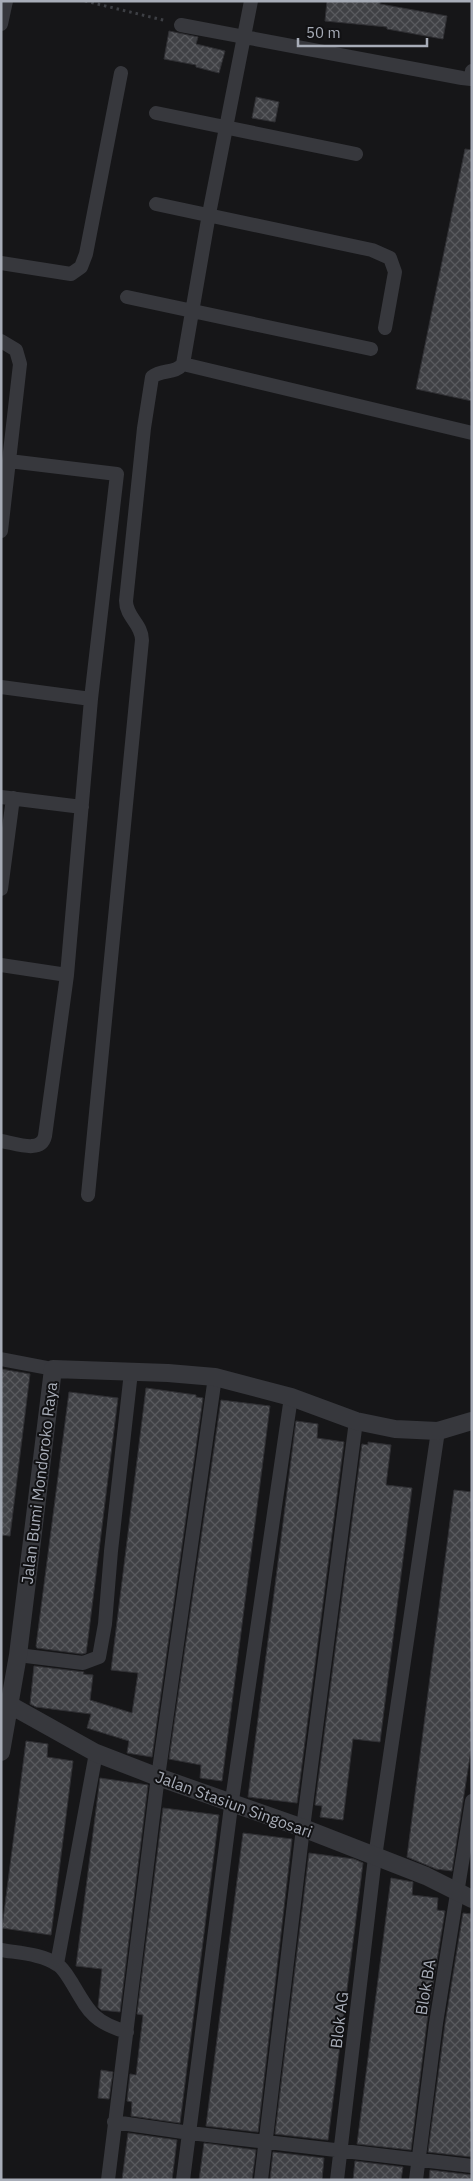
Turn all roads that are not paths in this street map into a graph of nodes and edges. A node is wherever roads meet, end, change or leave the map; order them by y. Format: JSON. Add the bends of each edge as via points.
{"nodes":[{"id":1,"x":6,"y":1,"type":"edge"},
{"id":2,"x":251,"y":1,"type":"edge"},
{"id":3,"x":1,"y":24,"type":"edge"},
{"id":4,"x":181,"y":24,"type":"road end"},
{"id":5,"x":244,"y":37,"type":"junction"},
{"id":6,"x":121,"y":72,"type":"dead end"},
{"id":7,"x":472,"y":72,"type":"edge"},
{"id":8,"x":156,"y":113,"type":"dead end"},
{"id":9,"x":226,"y":127,"type":"junction"},
{"id":10,"x":356,"y":154,"type":"dead end"},
{"id":11,"x":156,"y":204,"type":"dead end"},
{"id":12,"x":209,"y":214,"type":"junction"},
{"id":13,"x":1,"y":263,"type":"edge"},
{"id":14,"x":127,"y":297,"type":"dead end"},
{"id":15,"x":191,"y":311,"type":"junction"},
{"id":16,"x":385,"y":328,"type":"dead end"},
{"id":17,"x":1,"y":341,"type":"edge"},
{"id":18,"x":371,"y":349,"type":"dead end"},
{"id":19,"x":183,"y":364,"type":"junction"},
{"id":20,"x":472,"y":433,"type":"edge"},
{"id":21,"x":9,"y":461,"type":"junction"},
{"id":22,"x":117,"y":474,"type":"junction"},
{"id":23,"x":140,"y":476,"type":"junction"},
{"id":24,"x":1,"y":531,"type":"edge"},
{"id":25,"x":1,"y":687,"type":"edge"},
{"id":26,"x":91,"y":699,"type":"junction"},
{"id":27,"x":7,"y":798,"type":"edge"},
{"id":28,"x":82,"y":807,"type":"junction"},
{"id":29,"x":1,"y":889,"type":"edge"},
{"id":30,"x":1,"y":965,"type":"edge"},
{"id":31,"x":67,"y":975,"type":"junction"},
{"id":32,"x":1,"y":1141,"type":"edge"},
{"id":33,"x":88,"y":1195,"type":"dead end"},
{"id":34,"x":1,"y":1359,"type":"edge"},
{"id":35,"x":53,"y":1370,"type":"junction"},
{"id":36,"x":131,"y":1372,"type":"junction"},
{"id":37,"x":215,"y":1378,"type":"junction"},
{"id":38,"x":291,"y":1397,"type":"junction"},
{"id":39,"x":356,"y":1421,"type":"junction"},
{"id":40,"x":472,"y":1421,"type":"edge"},
{"id":41,"x":438,"y":1431,"type":"junction"},
{"id":42,"x":18,"y":1655,"type":"junction"},
{"id":43,"x":6,"y":1702,"type":"edge"},
{"id":44,"x":1,"y":1752,"type":"edge"},
{"id":45,"x":96,"y":1753,"type":"junction"},
{"id":46,"x":158,"y":1777,"type":"junction"},
{"id":47,"x":472,"y":1800,"type":"edge"},
{"id":48,"x":232,"y":1803,"type":"junction"},
{"id":49,"x":303,"y":1828,"type":"junction"},
{"id":50,"x":375,"y":1861,"type":"junction"},
{"id":51,"x":465,"y":1895,"type":"edge"},
{"id":52,"x":1,"y":1950,"type":"edge"},
{"id":53,"x":57,"y":1964,"type":"junction"},
{"id":54,"x":127,"y":2032,"type":"junction"},
{"id":55,"x":114,"y":2122,"type":"junction"},
{"id":56,"x":190,"y":2133,"type":"junction"},
{"id":57,"x":266,"y":2142,"type":"junction"},
{"id":58,"x":341,"y":2151,"type":"junction"},
{"id":59,"x":418,"y":2161,"type":"junction"},
{"id":60,"x":472,"y":2166,"type":"edge"},
{"id":61,"x":108,"y":2180,"type":"edge"},
{"id":62,"x":183,"y":2180,"type":"edge"},
{"id":63,"x":261,"y":2180,"type":"edge"},
{"id":64,"x":337,"y":2180,"type":"edge"},
{"id":65,"x":416,"y":2180,"type":"edge"}],
"edges":[{"from":1,"to":3,"type":"street"},
{"from":2,"to":5,"type":"street"},
{"from":4,"to":5,"type":"street"},
{"from":5,"to":7,"type":"street","via":[[462,78],[471,79]]},
{"from":5,"to":9,"type":"street"},
{"from":6,"to":13,"type":"street","via":[[81,267],[71,274]]},
{"from":8,"to":9,"type":"street"},
{"from":9,"to":10,"type":"street"},
{"from":9,"to":12,"type":"street"},
{"from":11,"to":12,"type":"street"},
{"from":12,"to":15,"type":"street"},
{"from":12,"to":16,"type":"street","via":[[386,255],[395,272]]},
{"from":14,"to":15,"type":"street"},
{"from":15,"to":18,"type":"street"},
{"from":15,"to":19,"type":"street"},
{"from":17,"to":21,"type":"street","via":[[16,350],[20,364]]},
{"from":19,"to":20,"type":"street"},
{"from":19,"to":23,"type":"street","via":[[178,369],[156,373],[150,382]]},
{"from":21,"to":22,"type":"street"},
{"from":21,"to":24,"type":"street"},
{"from":22,"to":23,"type":"street"},
{"from":22,"to":26,"type":"street"},
{"from":23,"to":33,"type":"street","via":[[126,601],[127,612],[140,629],[142,640]]},
{"from":25,"to":26,"type":"street"},
{"from":26,"to":28,"type":"street"},
{"from":27,"to":28,"type":"street"},
{"from":27,"to":29,"type":"street"},
{"from":28,"to":31,"type":"street"},
{"from":30,"to":31,"type":"street"},
{"from":31,"to":32,"type":"street","via":[[44,1140],[36,1146]]},
{"from":34,"to":35,"type":"street"},
{"from":35,"to":36,"type":"street","name":"Jalan Bumi Mondoroko Raya"},
{"from":35,"to":42,"type":"street","name":"Jalan Bumi Mondoroko Raya"},
{"from":36,"to":37,"type":"street","name":"Jalan Bumi Mondoroko Raya"},
{"from":36,"to":42,"type":"street","via":[[99,1656],[83,1663]]},
{"from":37,"to":38,"type":"street","name":"Jalan Bumi Mondoroko Raya"},
{"from":37,"to":46,"type":"street"},
{"from":38,"to":39,"type":"street","name":"Jalan Bumi Mondoroko Raya"},
{"from":38,"to":48,"type":"street"},
{"from":39,"to":41,"type":"street","name":"Jalan Bumi Mondoroko Raya","via":[[395,1429]]},
{"from":39,"to":49,"type":"street"},
{"from":40,"to":41,"type":"street","name":"Jalan Bumi Mondoroko Raya"},
{"from":41,"to":50,"type":"street","name":"Blok AG"},
{"from":42,"to":43,"type":"street","name":"Jalan Bumi Mondoroko Raya"},
{"from":43,"to":44,"type":"street","name":"Jalan Bumi Mondoroko Raya"},
{"from":43,"to":45,"type":"street","name":"Jalan Stasiun Singosari"},
{"from":45,"to":46,"type":"street","name":"Jalan Stasiun Singosari"},
{"from":45,"to":53,"type":"street"},
{"from":46,"to":48,"type":"street","name":"Jalan Stasiun Singosari"},
{"from":46,"to":54,"type":"street"},
{"from":47,"to":51,"type":"street","name":"Blok BA"},
{"from":48,"to":49,"type":"street","name":"Jalan Stasiun Singosari"},
{"from":48,"to":56,"type":"street"},
{"from":49,"to":50,"type":"street","name":"Jalan Stasiun Singosari"},
{"from":49,"to":57,"type":"street"},
{"from":50,"to":51,"type":"street","name":"Jalan Stasiun Singosari"},
{"from":50,"to":58,"type":"street","name":"Blok AG"},
{"from":51,"to":59,"type":"street","name":"Blok BA","via":[[436,2023]]},
{"from":52,"to":53,"type":"street"},
{"from":53,"to":54,"type":"street","via":[[92,2015],[108,2026]]},
{"from":54,"to":55,"type":"street"},
{"from":55,"to":56,"type":"street"},
{"from":55,"to":61,"type":"street"},
{"from":56,"to":57,"type":"street"},
{"from":56,"to":62,"type":"street"},
{"from":57,"to":58,"type":"street"},
{"from":57,"to":63,"type":"street"},
{"from":58,"to":59,"type":"street"},
{"from":58,"to":64,"type":"street","name":"Blok AG"},
{"from":59,"to":60,"type":"street"},
{"from":59,"to":65,"type":"street","name":"Blok BA"}]}
